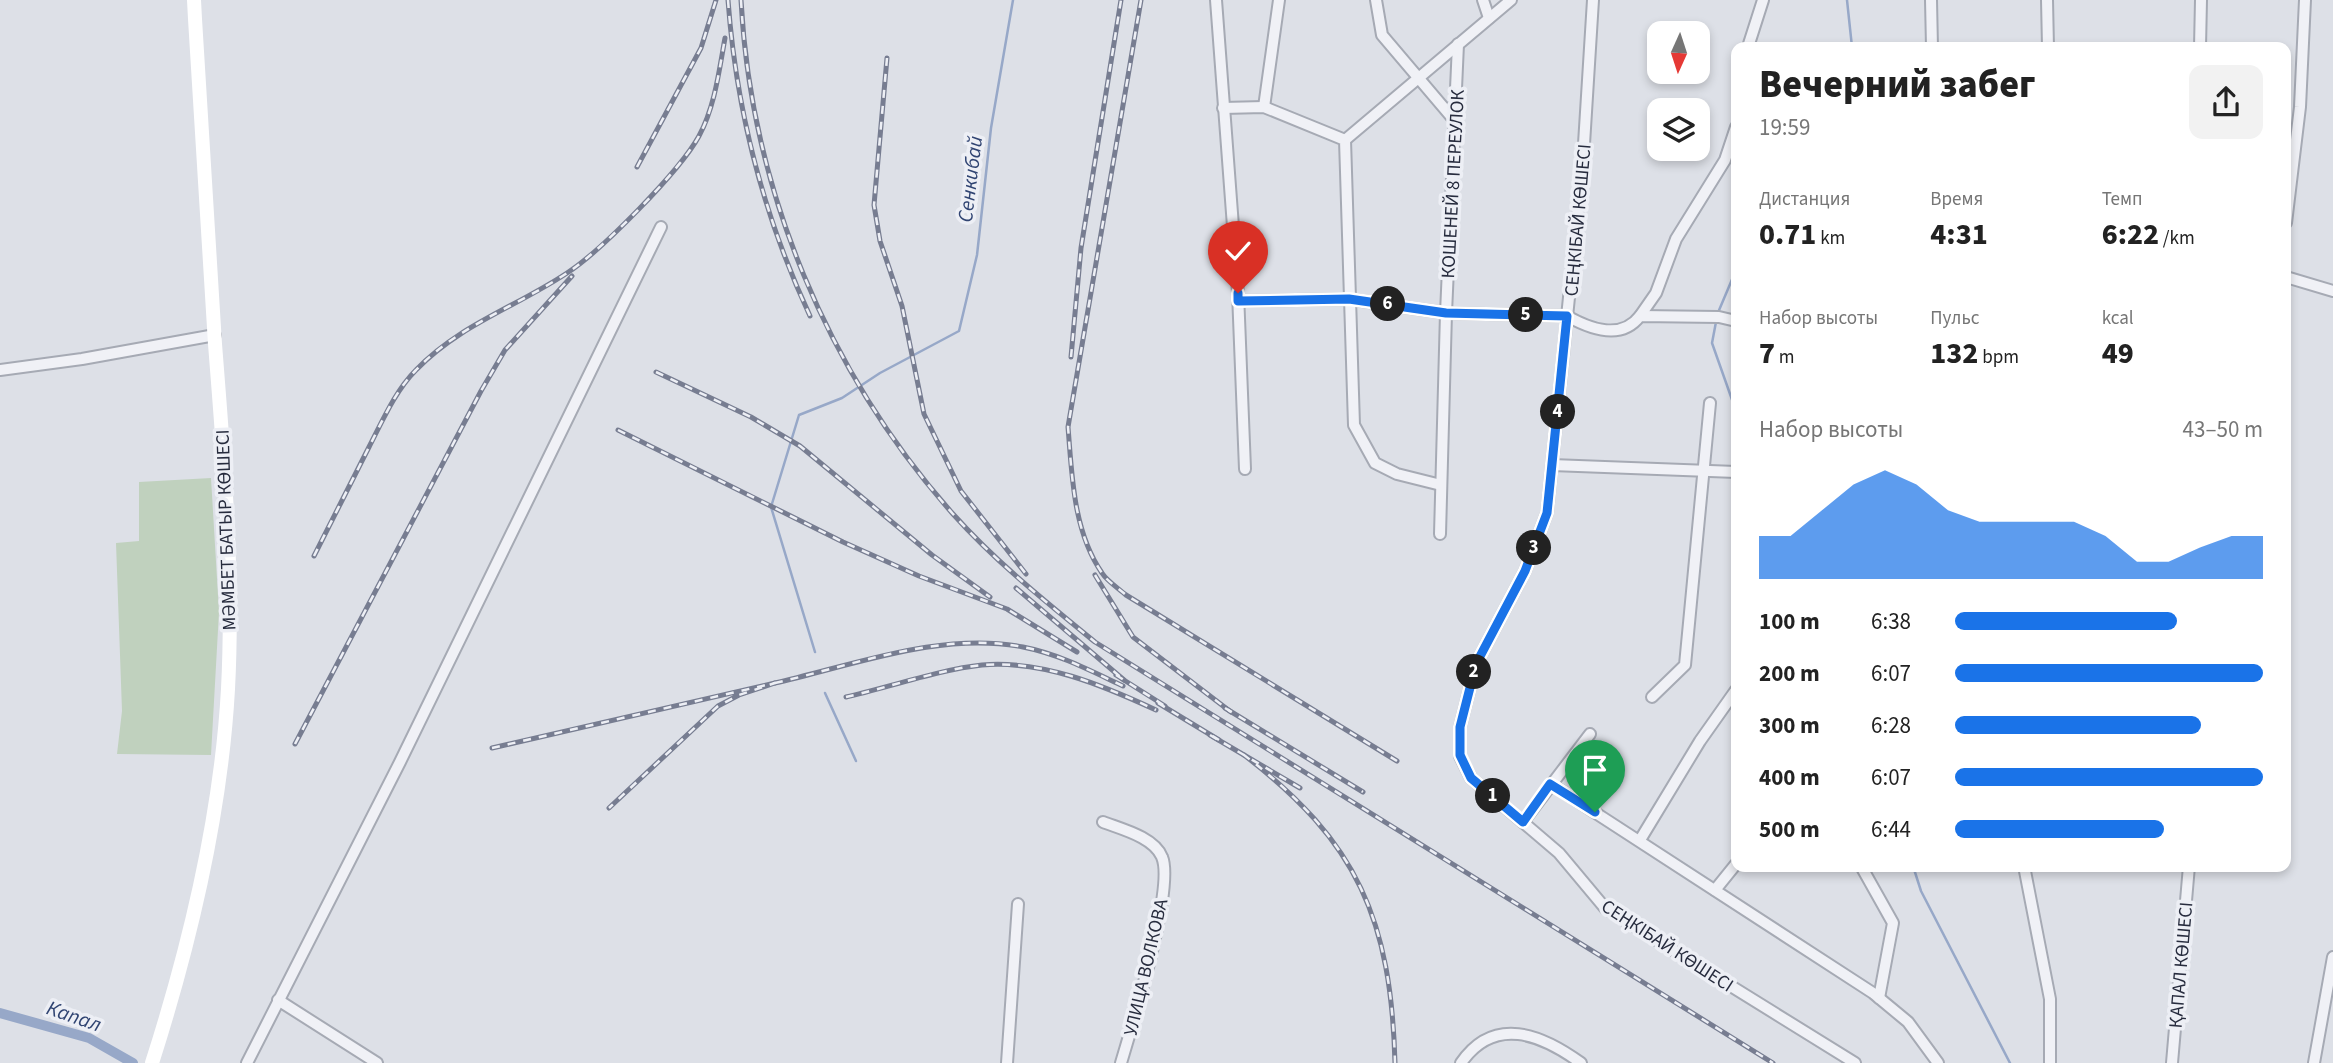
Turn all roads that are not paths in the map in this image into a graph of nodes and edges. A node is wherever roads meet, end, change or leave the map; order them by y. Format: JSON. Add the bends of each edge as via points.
{"nodes":[{"id":1,"x":194,"y":0,"type":"edge"},
{"id":2,"x":1216,"y":0,"type":"edge"},
{"id":3,"x":1279,"y":0,"type":"edge"},
{"id":4,"x":1376,"y":0,"type":"edge"},
{"id":5,"x":1483,"y":0,"type":"edge"},
{"id":6,"x":1511,"y":0,"type":"edge"},
{"id":7,"x":1593,"y":0,"type":"edge"},
{"id":8,"x":1763,"y":0,"type":"edge"},
{"id":9,"x":1931,"y":0,"type":"edge"},
{"id":10,"x":2047,"y":0,"type":"edge"},
{"id":11,"x":2201,"y":0,"type":"edge"},
{"id":12,"x":2305,"y":0,"type":"edge"},
{"id":13,"x":1489,"y":18,"type":"junction"},
{"id":14,"x":1750,"y":42,"type":"edge"},
{"id":15,"x":1932,"y":42,"type":"edge"},
{"id":16,"x":2048,"y":42,"type":"edge"},
{"id":17,"x":2200,"y":42,"type":"edge"},
{"id":18,"x":1458,"y":44,"type":"junction"},
{"id":19,"x":1420,"y":76,"type":"junction"},
{"id":20,"x":1264,"y":107,"type":"junction"},
{"id":21,"x":1223,"y":108,"type":"junction"},
{"id":22,"x":1455,"y":121,"type":"junction"},
{"id":23,"x":1345,"y":139,"type":"junction"},
{"id":24,"x":1731,"y":142,"type":"edge"},
{"id":25,"x":2291,"y":182,"type":"edge"},
{"id":26,"x":661,"y":227,"type":"dead end"},
{"id":27,"x":2291,"y":278,"type":"edge"},
{"id":28,"x":2333,"y":291,"type":"edge"},
{"id":29,"x":1349,"y":299,"type":"junction"},
{"id":30,"x":1238,"y":301,"type":"junction"},
{"id":31,"x":1446,"y":313,"type":"junction"},
{"id":32,"x":1567,"y":316,"type":"junction"},
{"id":33,"x":1640,"y":316,"type":"junction"},
{"id":34,"x":1731,"y":320,"type":"edge"},
{"id":35,"x":215,"y":335,"type":"junction"},
{"id":36,"x":0,"y":370,"type":"edge"},
{"id":37,"x":1710,"y":403,"type":"dead end"},
{"id":38,"x":1552,"y":466,"type":"junction"},
{"id":39,"x":1245,"y":469,"type":"dead end"},
{"id":40,"x":1731,"y":472,"type":"edge"},
{"id":41,"x":1705,"y":473,"type":"junction"},
{"id":42,"x":1441,"y":485,"type":"junction"},
{"id":43,"x":1440,"y":534,"type":"dead end"},
{"id":44,"x":1652,"y":697,"type":"dead end"},
{"id":45,"x":1731,"y":698,"type":"edge"},
{"id":46,"x":1590,"y":734,"type":"dead end"},
{"id":47,"x":1550,"y":784,"type":"junction"},
{"id":48,"x":1103,"y":822,"type":"dead end"},
{"id":49,"x":1523,"y":822,"type":"junction"},
{"id":50,"x":1640,"y":840,"type":"junction"},
{"id":51,"x":1731,"y":870,"type":"edge"},
{"id":52,"x":1864,"y":872,"type":"edge"},
{"id":53,"x":2025,"y":872,"type":"edge"},
{"id":54,"x":2188,"y":872,"type":"edge"},
{"id":55,"x":1715,"y":890,"type":"junction"},
{"id":56,"x":1018,"y":904,"type":"dead end"},
{"id":57,"x":2333,"y":957,"type":"edge"},
{"id":58,"x":1879,"y":998,"type":"junction"},
{"id":59,"x":278,"y":1000,"type":"junction"},
{"id":60,"x":153,"y":1058,"type":"edge"},
{"id":61,"x":247,"y":1063,"type":"edge"},
{"id":62,"x":377,"y":1063,"type":"edge"},
{"id":63,"x":1007,"y":1063,"type":"edge"},
{"id":64,"x":1121,"y":1063,"type":"edge"},
{"id":65,"x":1461,"y":1063,"type":"edge"},
{"id":66,"x":1581,"y":1063,"type":"edge"},
{"id":67,"x":1855,"y":1063,"type":"edge"},
{"id":68,"x":1938,"y":1063,"type":"edge"},
{"id":69,"x":2049,"y":1063,"type":"edge"},
{"id":70,"x":2172,"y":1063,"type":"edge"},
{"id":71,"x":2314,"y":1063,"type":"edge"}],
"edges":[{"from":1,"to":35,"type":"main road","name":"МӘМБЕТ БАТЫР КӨШЕСІ"},
{"from":2,"to":21,"type":"street"},
{"from":3,"to":20,"type":"street"},
{"from":4,"to":19,"type":"street","via":[[1382,35]]},
{"from":5,"to":13,"type":"street"},
{"from":6,"to":13,"type":"street"},
{"from":7,"to":32,"type":"street","name":"СЕҢКІБАЙ КӨШЕСІ"},
{"from":8,"to":14,"type":"street"},
{"from":9,"to":15,"type":"street"},
{"from":10,"to":16,"type":"street"},
{"from":11,"to":17,"type":"street"},
{"from":12,"to":25,"type":"street"},
{"from":13,"to":18,"type":"street"},
{"from":18,"to":19,"type":"street"},
{"from":18,"to":22,"type":"street","name":"КОШЕНЕЙ 8 ПЕРЕУЛОК"},
{"from":19,"to":22,"type":"street"},
{"from":19,"to":23,"type":"street"},
{"from":20,"to":21,"type":"street"},
{"from":20,"to":23,"type":"street"},
{"from":21,"to":30,"type":"street"},
{"from":22,"to":31,"type":"street","name":"КОШЕНЕЙ 8 ПЕРЕУЛОК"},
{"from":23,"to":29,"type":"street"},
{"from":24,"to":33,"type":"street","via":[[1725,160],[1676,239],[1657,293]]},
{"from":26,"to":59,"type":"street","via":[[406,750]]},
{"from":27,"to":28,"type":"street"},
{"from":29,"to":30,"type":"street"},
{"from":29,"to":31,"type":"street"},
{"from":29,"to":42,"type":"street","via":[[1354,425],[1375,463]]},
{"from":30,"to":39,"type":"street"},
{"from":31,"to":32,"type":"street"},
{"from":31,"to":42,"type":"street","name":"КОШЕНЕЙ 8 ПЕРЕУЛОК"},
{"from":32,"to":33,"type":"street","via":[[1584,326],[1608,331],[1623,330]]},
{"from":32,"to":38,"type":"street","name":"СЕҢКІБАЙ КӨШЕСІ"},
{"from":33,"to":34,"type":"street"},
{"from":35,"to":36,"type":"street"},
{"from":35,"to":60,"type":"main road","name":"МӘМБЕТ БАТЫР КӨШЕСІ","via":[[225,471],[228,689],[206,847],[175,992]]},
{"from":37,"to":41,"type":"street"},
{"from":38,"to":41,"type":"street"},
{"from":38,"to":49,"type":"street","name":"СЕҢКІБАЙ КӨШЕСІ","via":[[1547,513],[1525,571],[1476,664],[1460,727],[1460,755],[1471,778]]},
{"from":40,"to":41,"type":"street"},
{"from":41,"to":44,"type":"street","via":[[1685,665]]},
{"from":42,"to":43,"type":"street","name":"КОШЕНЕЙ 8 ПЕРЕУЛОК"},
{"from":45,"to":50,"type":"street"},
{"from":46,"to":47,"type":"street"},
{"from":47,"to":49,"type":"street"},
{"from":47,"to":50,"type":"street"},
{"from":48,"to":64,"type":"street","name":"УЛИЦА ВОЛКОВА","via":[[1155,847],[1166,870],[1154,945]]},
{"from":49,"to":67,"type":"street","name":"СЕҢКІБАЙ КӨШЕСІ","via":[[1559,853],[1605,908]]},
{"from":50,"to":55,"type":"street"},
{"from":51,"to":55,"type":"street"},
{"from":52,"to":58,"type":"street","via":[[1893,923]]},
{"from":53,"to":69,"type":"street","via":[[2050,999]]},
{"from":54,"to":70,"type":"street","name":"ҚАПАЛ КӨШЕСІ"},
{"from":55,"to":58,"type":"street"},
{"from":56,"to":63,"type":"street"},
{"from":57,"to":71,"type":"street"},
{"from":58,"to":68,"type":"street","via":[[1909,1022]]},
{"from":59,"to":61,"type":"street"},
{"from":59,"to":62,"type":"street"},
{"from":65,"to":66,"type":"street","via":[[1480,1041],[1521,1035],[1542,1038]]}]}
